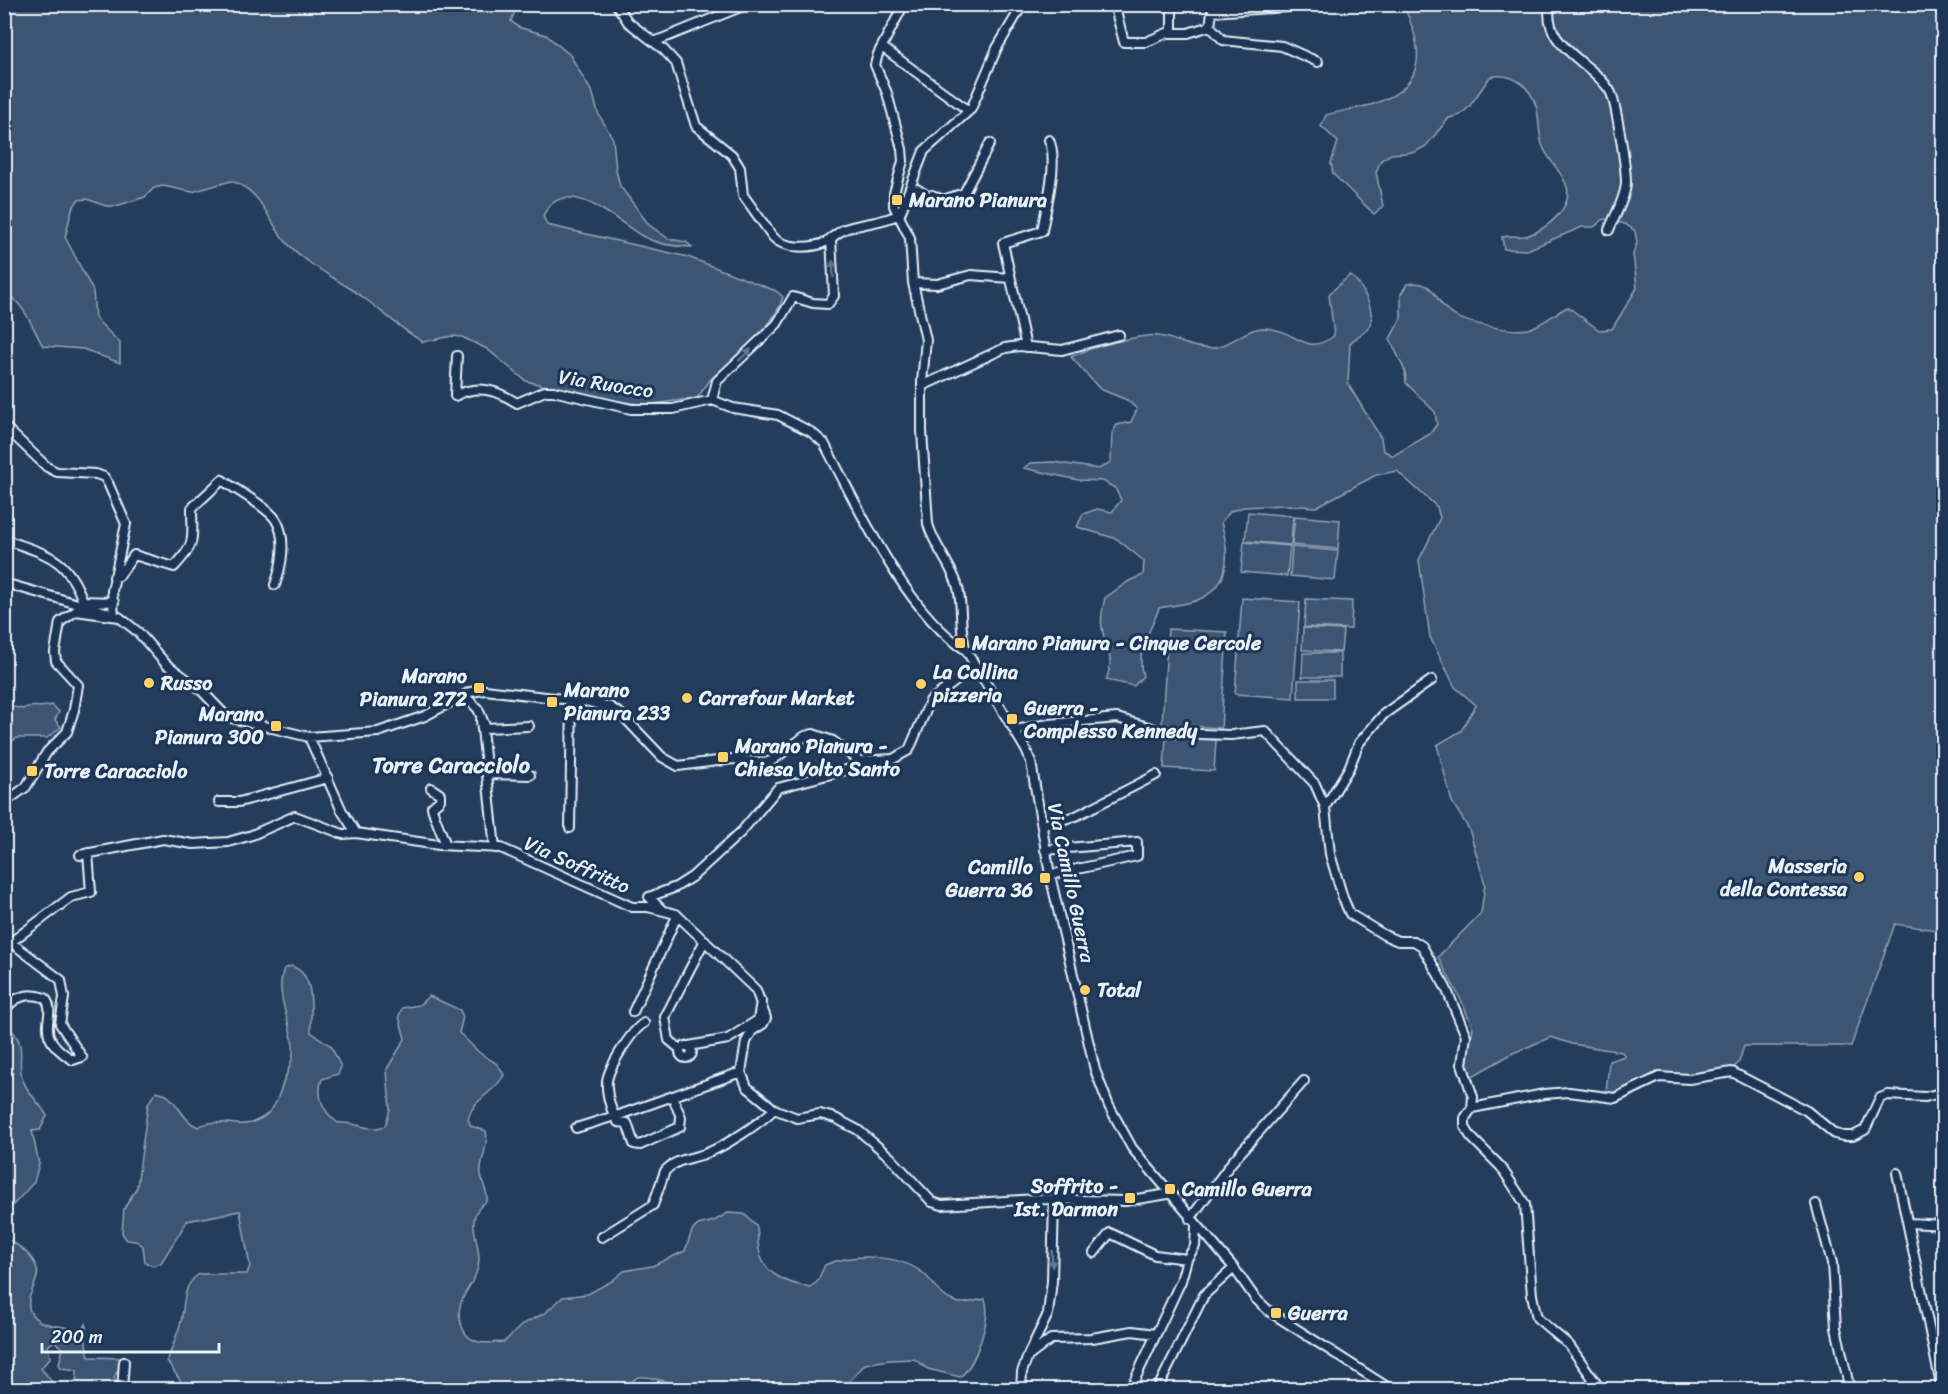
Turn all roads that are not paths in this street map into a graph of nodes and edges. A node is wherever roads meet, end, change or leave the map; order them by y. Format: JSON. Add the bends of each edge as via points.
{"nodes":[{"id":1,"x":616,"y":4,"type":"edge"},
{"id":2,"x":748,"y":4,"type":"edge"},
{"id":3,"x":904,"y":4,"type":"edge"},
{"id":4,"x":1023,"y":4,"type":"edge"},
{"id":5,"x":1114,"y":4,"type":"edge"},
{"id":6,"x":1173,"y":4,"type":"edge"},
{"id":7,"x":1550,"y":4,"type":"edge"},
{"id":8,"x":1288,"y":7,"type":"dead end"},
{"id":9,"x":1213,"y":8,"type":"edge"},
{"id":10,"x":1209,"y":26,"type":"junction"},
{"id":11,"x":1172,"y":32,"type":"junction"},
{"id":12,"x":654,"y":42,"type":"junction"},
{"id":13,"x":882,"y":47,"type":"junction"},
{"id":14,"x":1318,"y":62,"type":"dead end"},
{"id":15,"x":969,"y":111,"type":"junction"},
{"id":16,"x":1049,"y":140,"type":"dead end"},
{"id":17,"x":990,"y":143,"type":"dead end"},
{"id":18,"x":905,"y":198,"type":"junction"},
{"id":19,"x":900,"y":214,"type":"junction"},
{"id":20,"x":1609,"y":230,"type":"dead end"},
{"id":21,"x":831,"y":238,"type":"junction"},
{"id":22,"x":1010,"y":278,"type":"junction"},
{"id":23,"x":913,"y":283,"type":"junction"},
{"id":24,"x":1119,"y":335,"type":"dead end"},
{"id":25,"x":1026,"y":347,"type":"junction"},
{"id":26,"x":457,"y":356,"type":"dead end"},
{"id":27,"x":922,"y":386,"type":"junction"},
{"id":28,"x":712,"y":400,"type":"junction"},
{"id":29,"x":4,"y":426,"type":"edge"},
{"id":30,"x":4,"y":539,"type":"edge"},
{"id":31,"x":114,"y":577,"type":"junction"},
{"id":32,"x":4,"y":583,"type":"edge"},
{"id":33,"x":275,"y":585,"type":"dead end"},
{"id":34,"x":114,"y":602,"type":"junction"},
{"id":35,"x":112,"y":615,"type":"junction"},
{"id":36,"x":966,"y":650,"type":"junction"},
{"id":37,"x":975,"y":666,"type":"junction"},
{"id":38,"x":1432,"y":680,"type":"dead end"},
{"id":39,"x":464,"y":695,"type":"junction"},
{"id":40,"x":572,"y":699,"type":"junction"},
{"id":41,"x":482,"y":720,"type":"junction"},
{"id":42,"x":529,"y":726,"type":"dead end"},
{"id":43,"x":1015,"y":730,"type":"junction"},
{"id":44,"x":309,"y":737,"type":"junction"},
{"id":45,"x":859,"y":761,"type":"junction"},
{"id":46,"x":488,"y":774,"type":"junction"},
{"id":47,"x":530,"y":775,"type":"dead end"},
{"id":48,"x":1156,"y":775,"type":"dead end"},
{"id":49,"x":328,"y":778,"type":"junction"},
{"id":50,"x":430,"y":788,"type":"dead end"},
{"id":51,"x":219,"y":802,"type":"dead end"},
{"id":52,"x":4,"y":803,"type":"edge"},
{"id":53,"x":1325,"y":807,"type":"junction"},
{"id":54,"x":1042,"y":825,"type":"junction"},
{"id":55,"x":570,"y":828,"type":"dead end"},
{"id":56,"x":356,"y":833,"type":"junction"},
{"id":57,"x":446,"y":845,"type":"junction"},
{"id":58,"x":495,"y":848,"type":"junction"},
{"id":59,"x":1046,"y":850,"type":"junction"},
{"id":60,"x":1050,"y":875,"type":"junction"},
{"id":61,"x":662,"y":910,"type":"junction"},
{"id":62,"x":677,"y":916,"type":"junction"},
{"id":63,"x":8,"y":939,"type":"edge"},
{"id":64,"x":705,"y":940,"type":"junction"},
{"id":65,"x":762,"y":1000,"type":"junction"},
{"id":66,"x":4,"y":1012,"type":"edge"},
{"id":67,"x":633,"y":1012,"type":"dead end"},
{"id":68,"x":644,"y":1023,"type":"dead end"},
{"id":69,"x":741,"y":1072,"type":"junction"},
{"id":70,"x":1304,"y":1081,"type":"dead end"},
{"id":71,"x":1944,"y":1092,"type":"edge"},
{"id":72,"x":675,"y":1103,"type":"dead end"},
{"id":73,"x":1472,"y":1108,"type":"junction"},
{"id":74,"x":774,"y":1109,"type":"junction"},
{"id":75,"x":618,"y":1115,"type":"junction"},
{"id":76,"x":576,"y":1128,"type":"dead end"},
{"id":77,"x":1897,"y":1173,"type":"dead end"},
{"id":78,"x":1168,"y":1194,"type":"junction"},
{"id":79,"x":1054,"y":1201,"type":"junction"},
{"id":80,"x":1816,"y":1203,"type":"dead end"},
{"id":81,"x":1190,"y":1219,"type":"junction"},
{"id":82,"x":1909,"y":1223,"type":"junction"},
{"id":83,"x":1944,"y":1225,"type":"edge"},
{"id":84,"x":1196,"y":1226,"type":"junction"},
{"id":85,"x":602,"y":1237,"type":"dead end"},
{"id":86,"x":1094,"y":1253,"type":"dead end"},
{"id":87,"x":1186,"y":1259,"type":"junction"},
{"id":88,"x":1234,"y":1268,"type":"junction"},
{"id":89,"x":1156,"y":1334,"type":"junction"},
{"id":90,"x":1026,"y":1359,"type":"junction"},
{"id":91,"x":124,"y":1362,"type":"dead end"},
{"id":92,"x":122,"y":1389,"type":"edge"},
{"id":93,"x":1021,"y":1389,"type":"edge"},
{"id":94,"x":1130,"y":1389,"type":"edge"},
{"id":95,"x":1157,"y":1389,"type":"edge"},
{"id":96,"x":1392,"y":1389,"type":"edge"},
{"id":97,"x":1600,"y":1389,"type":"edge"},
{"id":98,"x":1850,"y":1389,"type":"edge"},
{"id":99,"x":1942,"y":1389,"type":"edge"}],
"edges":[{"from":1,"to":12,"type":"street","via":[[627,22]]},
{"from":2,"to":12,"type":"street"},
{"from":3,"to":13,"type":"street"},
{"from":4,"to":15,"type":"street","via":[[997,48]]},
{"from":5,"to":11,"type":"street","via":[[1124,42],[1146,42]]},
{"from":6,"to":11,"type":"street"},
{"from":7,"to":20,"type":"street","via":[[1557,42],[1601,79],[1612,94],[1626,184]]},
{"from":8,"to":9,"type":"street"},
{"from":9,"to":10,"type":"street"},
{"from":10,"to":11,"type":"street","via":[[1191,33]]},
{"from":10,"to":14,"type":"street","via":[[1223,40],[1282,46]]},
{"from":12,"to":21,"type":"street","via":[[676,63],[696,126],[732,155],[740,168],[743,195],[778,243],[820,244]]},
{"from":13,"to":15,"type":"street"},
{"from":13,"to":19,"type":"street","via":[[875,65],[902,149],[903,161],[894,193],[894,206]]},
{"from":15,"to":18,"type":"street","via":[[924,151]]},
{"from":16,"to":22,"type":"street","via":[[1053,160],[1042,231],[1003,243]]},
{"from":17,"to":18,"type":"street","via":[[964,193],[943,200],[917,189]]},
{"from":18,"to":19,"type":"street"},
{"from":19,"to":21,"type":"street","via":[[843,230]]},
{"from":19,"to":23,"type":"street","via":[[910,238]]},
{"from":28,"to":21,"type":"street","one_way":true,"via":[[717,381],[777,324],[793,297],[828,304],[834,296]]},
{"from":22,"to":23,"type":"street","via":[[971,275],[937,284]]},
{"from":22,"to":25,"type":"street"},
{"from":23,"to":27,"type":"street","via":[[926,340]]},
{"from":24,"to":25,"type":"street","via":[[1062,350]]},
{"from":25,"to":27,"type":"street","via":[[990,353]]},
{"from":26,"to":28,"type":"street","name":"Via Ruocco","via":[[455,396],[487,388],[517,404],[553,391],[631,409],[673,409]]},
{"from":27,"to":36,"type":"street","via":[[928,524],[956,582]]},
{"from":28,"to":36,"type":"street","via":[[733,408],[778,415],[824,443],[884,557],[950,640]]},
{"from":29,"to":31,"type":"street","via":[[47,467],[57,472],[104,477],[126,525]]},
{"from":30,"to":34,"type":"street","via":[[60,561],[76,581],[83,601]]},
{"from":31,"to":33,"type":"street","via":[[119,576],[134,555],[174,567],[190,550],[192,508],[222,480],[275,518],[280,529],[282,566]]},
{"from":31,"to":34,"type":"street"},
{"from":32,"to":35,"type":"street"},
{"from":34,"to":35,"type":"street"},
{"from":35,"to":44,"type":"street","via":[[138,632],[166,664],[199,688],[227,717]]},
{"from":35,"to":52,"type":"street","via":[[76,611],[60,622],[56,661],[78,685],[71,720],[67,732],[47,752],[26,786]]},
{"from":36,"to":37,"type":"street","name":"Via Camillo Guerra"},
{"from":37,"to":43,"type":"street","name":"Via Camillo Guerra"},
{"from":37,"to":45,"type":"street","via":[[930,701],[909,750],[893,759]]},
{"from":38,"to":53,"type":"street","via":[[1384,714],[1365,734]]},
{"from":39,"to":40,"type":"street","via":[[486,690]]},
{"from":39,"to":41,"type":"street","via":[[478,709]]},
{"from":39,"to":44,"type":"street","via":[[417,719],[378,732]]},
{"from":40,"to":45,"type":"street","via":[[618,711],[662,757],[678,766],[733,759],[765,763],[813,734],[833,741]]},
{"from":40,"to":55,"type":"street"},
{"from":41,"to":42,"type":"street","via":[[486,728]]},
{"from":41,"to":46,"type":"street"},
{"from":43,"to":53,"type":"street","via":[[1117,718],[1169,733],[1231,735],[1265,731],[1316,784]]},
{"from":43,"to":54,"type":"street","name":"Via Camillo Guerra","via":[[1031,764]]},
{"from":44,"to":49,"type":"street"},
{"from":45,"to":61,"type":"street","via":[[849,769],[778,788],[741,832],[693,876],[649,897]]},
{"from":46,"to":47,"type":"street"},
{"from":46,"to":58,"type":"street"},
{"from":48,"to":54,"type":"street","via":[[1076,816]]},
{"from":49,"to":51,"type":"street","via":[[239,802]]},
{"from":49,"to":56,"type":"street"},
{"from":50,"to":57,"type":"street","via":[[440,794],[432,812],[440,823]]},
{"from":53,"to":73,"type":"street","via":[[1330,854],[1350,914],[1384,935],[1422,946],[1459,1014],[1466,1036],[1462,1064],[1471,1088]]},
{"from":54,"to":59,"type":"street","name":"Via Camillo Guerra"},
{"from":56,"to":57,"type":"street","name":"Via Soffritto"},
{"from":56,"to":63,"type":"street","name":"Via Soffritto","via":[[343,834],[295,816],[228,842],[193,844],[163,839],[84,854],[91,892],[71,897]]},
{"from":57,"to":58,"type":"street","name":"Via Soffritto"},
{"from":58,"to":61,"type":"street","name":"Via Soffritto","via":[[632,907]]},
{"from":59,"to":60,"type":"street","name":"Via Camillo Guerra"},
{"from":59,"to":60,"type":"street","via":[[1137,842],[1137,856]]},
{"from":60,"to":78,"type":"street","name":"Via Camillo Guerra","via":[[1095,1070],[1132,1148]]},
{"from":61,"to":62,"type":"street","name":"Via Soffritto"},
{"from":62,"to":64,"type":"street","name":"Via Soffritto"},
{"from":62,"to":67,"type":"street"},
{"from":63,"to":66,"type":"street","via":[[61,980],[64,997],[60,1024],[82,1057],[73,1060],[51,1042],[45,998],[20,997]]},
{"from":64,"to":65,"type":"street","name":"Via Soffritto"},
{"from":64,"to":65,"type":"street","via":[[665,1017],[669,1040],[680,1049],[681,1057],[692,1054],[689,1046],[721,1042],[758,1020]]},
{"from":65,"to":69,"type":"street","via":[[766,1018],[748,1036]]},
{"from":68,"to":75,"type":"street","via":[[632,1032],[606,1083]]},
{"from":69,"to":74,"type":"street","via":[[747,1088]]},
{"from":69,"to":75,"type":"street"},
{"from":70,"to":81,"type":"street","via":[[1232,1162]]},
{"from":71,"to":73,"type":"street","via":[[1924,1097],[1880,1098],[1865,1130],[1852,1136],[1835,1134],[1807,1111],[1732,1072],[1689,1079],[1659,1077],[1615,1098],[1569,1092]]},
{"from":72,"to":75,"type":"street","via":[[681,1117],[680,1127],[640,1145],[634,1144],[627,1123],[618,1122]]},
{"from":73,"to":97,"type":"street","via":[[1465,1118],[1471,1137],[1502,1167],[1525,1204],[1537,1318],[1569,1345]]},
{"from":74,"to":79,"type":"street","via":[[797,1118],[820,1114],[858,1130],[932,1202],[942,1205]]},
{"from":74,"to":85,"type":"street","via":[[715,1149],[668,1167],[653,1205]]},
{"from":75,"to":76,"type":"street"},
{"from":77,"to":82,"type":"street"},
{"from":78,"to":79,"type":"street","via":[[1125,1201]]},
{"from":78,"to":81,"type":"street","name":"Via Camillo Guerra"},
{"from":79,"to":90,"type":"street","one_way":true,"via":[[1048,1314]]},
{"from":80,"to":98,"type":"street","via":[[1832,1263],[1836,1328]]},
{"from":81,"to":84,"type":"street","name":"Via Camillo Guerra"},
{"from":82,"to":83,"type":"street"},
{"from":82,"to":99,"type":"street"},
{"from":84,"to":87,"type":"street","via":[[1195,1246]]},
{"from":84,"to":88,"type":"street","name":"Via Camillo Guerra"},
{"from":86,"to":87,"type":"street","via":[[1110,1233],[1155,1255]]},
{"from":87,"to":89,"type":"street","via":[[1182,1281]]},
{"from":88,"to":95,"type":"street","via":[[1204,1295]]},
{"from":88,"to":96,"type":"street","name":"Via Camillo Guerra","via":[[1270,1312]]},
{"from":89,"to":90,"type":"street","via":[[1132,1331],[1092,1338],[1051,1339]]},
{"from":89,"to":94,"type":"street"},
{"from":90,"to":93,"type":"street"},
{"from":91,"to":92,"type":"street"}]}
